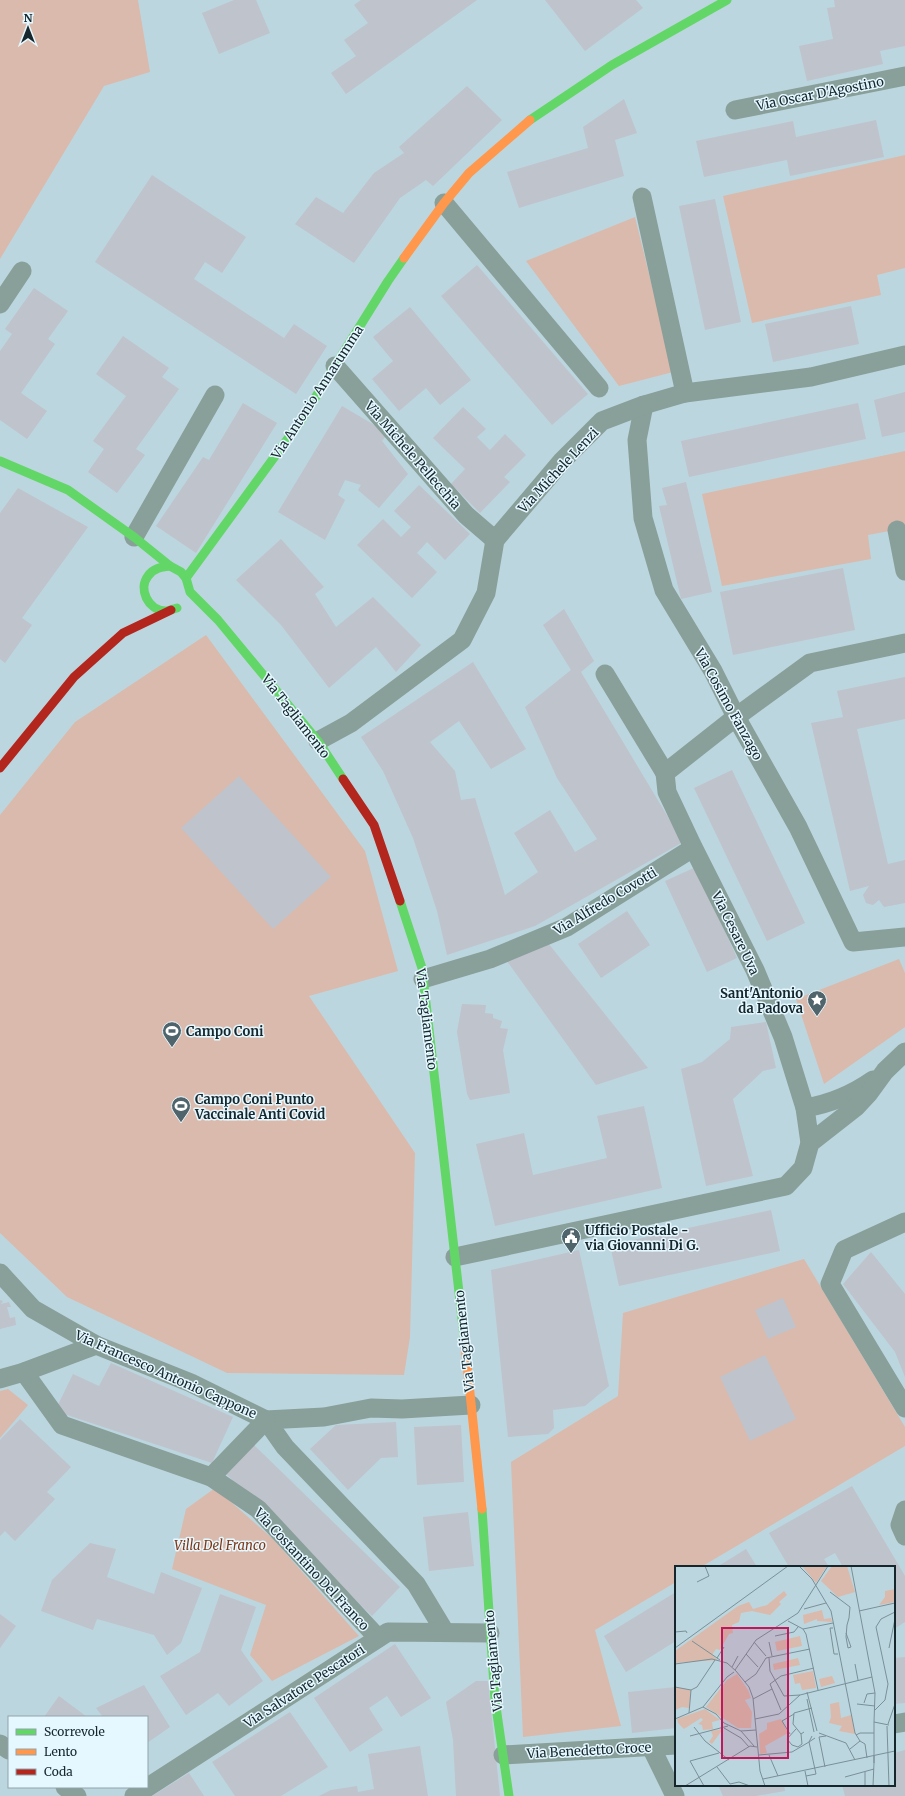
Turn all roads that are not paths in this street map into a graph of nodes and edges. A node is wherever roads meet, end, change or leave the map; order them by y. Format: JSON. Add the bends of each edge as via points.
{"nodes":[{"id":1,"x":727,"y":0,"type":"edge"},
{"id":2,"x":905,"y":76,"type":"edge"},
{"id":3,"x":735,"y":110,"type":"dead end"},
{"id":4,"x":642,"y":197,"type":"dead end"},
{"id":5,"x":444,"y":203,"type":"junction"},
{"id":6,"x":22,"y":271,"type":"dead end"},
{"id":7,"x":0,"y":304,"type":"edge"},
{"id":8,"x":905,"y":355,"type":"edge"},
{"id":9,"x":335,"y":366,"type":"junction"},
{"id":10,"x":599,"y":388,"type":"dead end"},
{"id":11,"x":685,"y":392,"type":"junction"},
{"id":12,"x":215,"y":395,"type":"dead end"},
{"id":13,"x":644,"y":405,"type":"junction"},
{"id":14,"x":0,"y":461,"type":"edge"},
{"id":15,"x":897,"y":530,"type":"dead end"},
{"id":16,"x":495,"y":540,"type":"junction"},
{"id":17,"x":137,"y":544,"type":"junction"},
{"id":18,"x":170,"y":566,"type":"junction"},
{"id":19,"x":905,"y":571,"type":"edge"},
{"id":20,"x":186,"y":578,"type":"junction"},
{"id":21,"x":143,"y":591,"type":"junction"},
{"id":22,"x":190,"y":592,"type":"junction"},
{"id":23,"x":137,"y":605,"type":"dead end"},
{"id":24,"x":179,"y":608,"type":"junction"},
{"id":25,"x":199,"y":613,"type":"dead end"},
{"id":26,"x":130,"y":619,"type":"dead end"},
{"id":27,"x":218,"y":620,"type":"junction"},
{"id":28,"x":123,"y":633,"type":"junction"},
{"id":29,"x":905,"y":643,"type":"edge"},
{"id":30,"x":605,"y":674,"type":"dead end"},
{"id":31,"x":736,"y":717,"type":"junction"},
{"id":32,"x":318,"y":741,"type":"junction"},
{"id":33,"x":0,"y":768,"type":"edge"},
{"id":34,"x":665,"y":773,"type":"junction"},
{"id":35,"x":693,"y":848,"type":"junction"},
{"id":36,"x":905,"y":937,"type":"edge"},
{"id":37,"x":423,"y":979,"type":"junction"},
{"id":38,"x":905,"y":1052,"type":"edge"},
{"id":39,"x":885,"y":1070,"type":"junction"},
{"id":40,"x":805,"y":1108,"type":"junction"},
{"id":41,"x":810,"y":1143,"type":"junction"},
{"id":42,"x":905,"y":1222,"type":"edge"},
{"id":43,"x":455,"y":1257,"type":"junction"},
{"id":44,"x":0,"y":1273,"type":"edge"},
{"id":45,"x":96,"y":1345,"type":"junction"},
{"id":46,"x":24,"y":1372,"type":"junction"},
{"id":47,"x":0,"y":1378,"type":"edge"},
{"id":48,"x":471,"y":1405,"type":"junction"},
{"id":49,"x":905,"y":1408,"type":"edge"},
{"id":50,"x":266,"y":1420,"type":"junction"},
{"id":51,"x":211,"y":1478,"type":"junction"},
{"id":52,"x":905,"y":1510,"type":"edge"},
{"id":53,"x":905,"y":1536,"type":"edge"},
{"id":54,"x":445,"y":1632,"type":"junction"},
{"id":55,"x":490,"y":1633,"type":"junction"},
{"id":56,"x":378,"y":1638,"type":"junction"},
{"id":57,"x":905,"y":1722,"type":"edge"},
{"id":58,"x":895,"y":1724,"type":"edge"},
{"id":59,"x":675,"y":1745,"type":"edge"},
{"id":60,"x":650,"y":1747,"type":"junction"},
{"id":61,"x":503,"y":1755,"type":"junction"},
{"id":62,"x":148,"y":1787,"type":"edge"},
{"id":63,"x":66,"y":1788,"type":"edge"},
{"id":64,"x":146,"y":1788,"type":"edge"},
{"id":65,"x":77,"y":1796,"type":"edge"},
{"id":66,"x":134,"y":1796,"type":"edge"},
{"id":67,"x":509,"y":1796,"type":"edge"},
{"id":68,"x":675,"y":1796,"type":"edge"}],
"edges":[{"from":1,"to":5,"type":"main road","name":"Via Antonio Annarumma","via":[[612,65],[524,124],[469,173]]},
{"from":2,"to":3,"type":"street","name":"Via Oscar D'Agostino"},
{"from":4,"to":11,"type":"street"},
{"from":5,"to":9,"type":"main road","name":"Via Antonio Annarumma","via":[[388,281]]},
{"from":5,"to":10,"type":"street"},
{"from":6,"to":7,"type":"street"},
{"from":8,"to":11,"type":"street","name":"Via Michele Lenzi","via":[[811,377]]},
{"from":9,"to":16,"type":"street","name":"Via Michele Pellecchia","via":[[466,515]]},
{"from":9,"to":20,"type":"main road","name":"Via Antonio Annarumma","via":[[300,422]]},
{"from":11,"to":13,"type":"street","name":"Via Michele Lenzi"},
{"from":12,"to":17,"type":"street"},
{"from":13,"to":16,"type":"street","name":"Via Michele Lenzi","via":[[602,421],[562,461]]},
{"from":13,"to":31,"type":"street","name":"Via Cosimo Fanzago","via":[[636,440],[643,518],[664,590],[713,671]]},
{"from":14,"to":17,"type":"main road","via":[[68,490]]},
{"from":15,"to":19,"type":"street"},
{"from":16,"to":32,"type":"street","via":[[486,594],[462,640],[351,723]]},
{"from":17,"to":18,"type":"main road"},
{"from":18,"to":20,"type":"main road","via":[[178,569]]},
{"from":18,"to":21,"type":"main road","via":[[147,570]]},
{"from":20,"to":22,"type":"main road"},
{"from":21,"to":23,"type":"main road"},
{"from":21,"to":24,"type":"main road","via":[[156,609],[161,611]]},
{"from":22,"to":24,"type":"main road"},
{"from":22,"to":27,"type":"main road","name":"Via Tagliamento"},
{"from":24,"to":28,"type":"main road"},
{"from":25,"to":27,"type":"main road"},
{"from":26,"to":28,"type":"main road"},
{"from":27,"to":32,"type":"main road","name":"Via Tagliamento"},
{"from":28,"to":33,"type":"main road","via":[[74,677]]},
{"from":29,"to":31,"type":"street","via":[[810,663]]},
{"from":30,"to":34,"type":"street","name":"Via Cesare Uva"},
{"from":31,"to":34,"type":"street"},
{"from":31,"to":36,"type":"street","name":"Via Cosimo Fanzago","via":[[798,827],[853,942]]},
{"from":32,"to":37,"type":"main road","name":"Via Tagliamento","via":[[374,825],[422,968]]},
{"from":34,"to":35,"type":"street","name":"Via Cesare Uva","via":[[667,792]]},
{"from":35,"to":37,"type":"street","name":"Via Alfredo Covotti","via":[[567,927],[490,959]]},
{"from":35,"to":40,"type":"street","name":"Via Cesare Uva","via":[[755,970],[783,1037]]},
{"from":37,"to":43,"type":"main road","name":"Via Tagliamento"},
{"from":38,"to":39,"type":"street"},
{"from":39,"to":40,"type":"street","via":[[864,1086],[841,1097]]},
{"from":39,"to":41,"type":"street","via":[[856,1107]]},
{"from":40,"to":41,"type":"street","name":"Via Cesare Uva"},
{"from":41,"to":43,"type":"street","via":[[803,1168],[786,1186]]},
{"from":42,"to":49,"type":"street","via":[[844,1250],[830,1284]]},
{"from":43,"to":48,"type":"main road","name":"Via Tagliamento"},
{"from":44,"to":45,"type":"street","name":"Via Francesco Antonio Cappone","via":[[33,1309]]},
{"from":45,"to":46,"type":"street"},
{"from":45,"to":50,"type":"street","name":"Via Francesco Antonio Cappone","via":[[191,1383]]},
{"from":46,"to":47,"type":"street"},
{"from":46,"to":51,"type":"street","name":"Via Costantino Del Franco","via":[[62,1425]]},
{"from":48,"to":50,"type":"street","name":"Via Tagliamento","via":[[371,1408],[324,1417]]},
{"from":48,"to":55,"type":"main road","name":"Via Tagliamento","via":[[480,1479]]},
{"from":50,"to":51,"type":"street"},
{"from":50,"to":54,"type":"street","name":"Via Francesco Antonio Cappone","via":[[285,1447],[416,1584]]},
{"from":51,"to":56,"type":"street","name":"Via Costantino Del Franco","via":[[258,1509]]},
{"from":52,"to":53,"type":"street","via":[[900,1525]]},
{"from":54,"to":55,"type":"street","name":"Via Salvatore Pescatori"},
{"from":54,"to":56,"type":"street","name":"Via Salvatore Pescatori","via":[[388,1632]]},
{"from":55,"to":61,"type":"main road","name":"Via Tagliamento","via":[[494,1700]]},
{"from":56,"to":62,"type":"street","name":"Via Salvatore Pescatori"},
{"from":57,"to":58,"type":"street"},
{"from":59,"to":60,"type":"street","name":"Via Benedetto Croce"},
{"from":60,"to":61,"type":"street","name":"Via Benedetto Croce"},
{"from":60,"to":68,"type":"street"},
{"from":61,"to":67,"type":"main road","name":"Via Tagliamento"},
{"from":63,"to":65,"type":"street"},
{"from":64,"to":66,"type":"street","name":"Via Salvatore Pescatori"}]}
